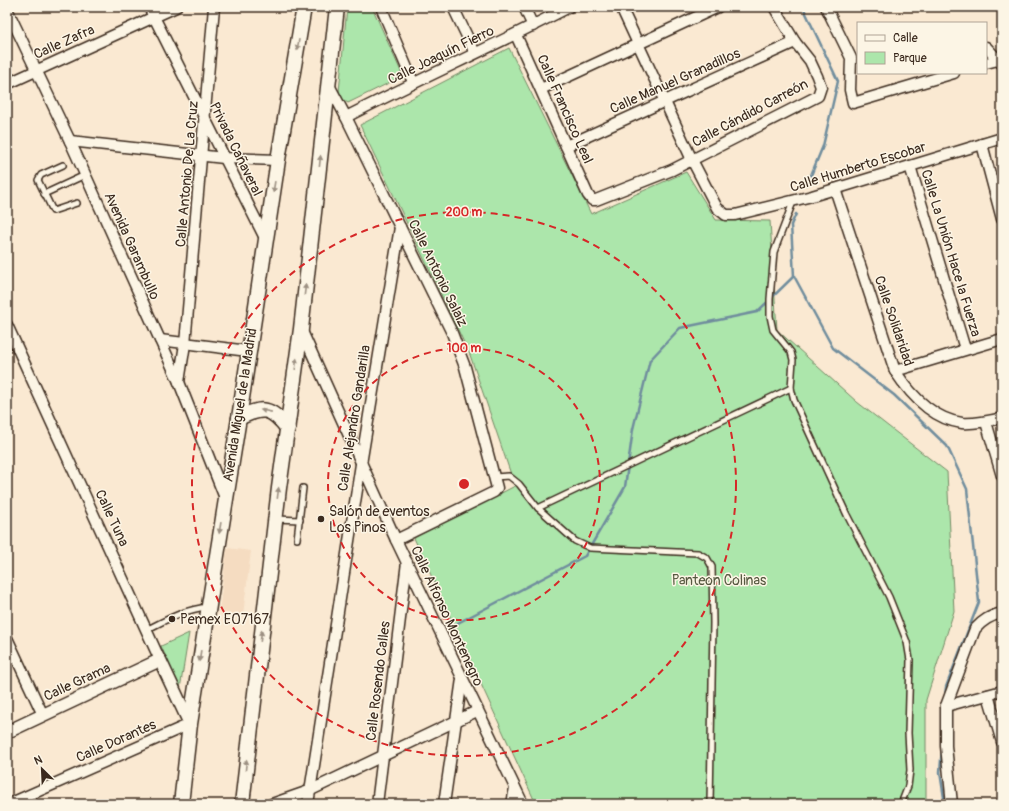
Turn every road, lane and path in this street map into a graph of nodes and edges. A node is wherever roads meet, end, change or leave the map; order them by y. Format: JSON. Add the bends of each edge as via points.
{"nodes":[{"id":1,"x":149,"y":7,"type":"edge"},
{"id":2,"x":176,"y":7,"type":"edge"},
{"id":3,"x":214,"y":7,"type":"edge"},
{"id":4,"x":337,"y":7,"type":"edge"},
{"id":5,"x":381,"y":7,"type":"edge"},
{"id":6,"x":453,"y":7,"type":"edge"},
{"id":7,"x":524,"y":7,"type":"edge"},
{"id":8,"x":569,"y":7,"type":"edge"},
{"id":9,"x":621,"y":7,"type":"edge"},
{"id":10,"x":718,"y":7,"type":"edge"},
{"id":11,"x":774,"y":7,"type":"edge"},
{"id":12,"x":826,"y":7,"type":"edge"},
{"id":13,"x":7,"y":9,"type":"edge"},
{"id":14,"x":302,"y":10,"type":"edge"},
{"id":15,"x":154,"y":17,"type":"junction"},
{"id":16,"x":533,"y":26,"type":"junction"},
{"id":17,"x":516,"y":35,"type":"junction"},
{"id":18,"x":638,"y":42,"type":"junction"},
{"id":19,"x":795,"y":42,"type":"junction"},
{"id":20,"x":987,"y":48,"type":"edge"},
{"id":21,"x":475,"y":53,"type":"junction"},
{"id":22,"x":854,"y":57,"type":"edge"},
{"id":23,"x":1000,"y":62,"type":"edge"},
{"id":24,"x":987,"y":63,"type":"edge"},
{"id":25,"x":36,"y":70,"type":"junction"},
{"id":26,"x":951,"y":74,"type":"edge"},
{"id":27,"x":413,"y":82,"type":"junction"},
{"id":28,"x":7,"y":84,"type":"edge"},
{"id":29,"x":329,"y":85,"type":"junction"},
{"id":30,"x":541,"y":89,"type":"junction"},
{"id":31,"x":665,"y":101,"type":"junction"},
{"id":32,"x":346,"y":117,"type":"junction"},
{"id":33,"x":206,"y":118,"type":"junction"},
{"id":34,"x":1002,"y":138,"type":"edge"},
{"id":35,"x":70,"y":141,"type":"junction"},
{"id":36,"x":982,"y":144,"type":"junction"},
{"id":37,"x":566,"y":146,"type":"junction"},
{"id":38,"x":203,"y":155,"type":"junction"},
{"id":39,"x":224,"y":158,"type":"junction"},
{"id":40,"x":278,"y":160,"type":"junction"},
{"id":41,"x":692,"y":160,"type":"junction"},
{"id":42,"x":63,"y":165,"type":"dead end"},
{"id":43,"x":910,"y":166,"type":"junction"},
{"id":44,"x":85,"y":175,"type":"junction"},
{"id":45,"x":835,"y":189,"type":"junction"},
{"id":46,"x":44,"y":194,"type":"junction"},
{"id":47,"x":588,"y":195,"type":"joint"},
{"id":48,"x":793,"y":202,"type":"junction"},
{"id":49,"x":77,"y":203,"type":"dead end"},
{"id":50,"x":1002,"y":219,"type":"edge"},
{"id":51,"x":400,"y":227,"type":"junction"},
{"id":52,"x":266,"y":240,"type":"junction"},
{"id":53,"x":7,"y":326,"type":"edge"},
{"id":54,"x":301,"y":329,"type":"junction"},
{"id":55,"x":1002,"y":339,"type":"edge"},
{"id":56,"x":160,"y":340,"type":"junction"},
{"id":57,"x":185,"y":344,"type":"junction"},
{"id":58,"x":965,"y":349,"type":"junction"},
{"id":59,"x":248,"y":351,"type":"junction"},
{"id":60,"x":895,"y":371,"type":"junction"},
{"id":61,"x":179,"y":382,"type":"junction"},
{"id":62,"x":791,"y":388,"type":"junction"},
{"id":63,"x":239,"y":418,"type":"junction"},
{"id":64,"x":1002,"y":418,"type":"edge"},
{"id":65,"x":986,"y":422,"type":"junction"},
{"id":66,"x":288,"y":429,"type":"junction"},
{"id":67,"x":361,"y":464,"type":"junction"},
{"id":68,"x":1002,"y":476,"type":"edge"},
{"id":69,"x":494,"y":477,"type":"junction"},
{"id":70,"x":303,"y":488,"type":"dead end"},
{"id":71,"x":225,"y":498,"type":"junction"},
{"id":72,"x":538,"y":508,"type":"junction"},
{"id":73,"x":275,"y":519,"type":"junction"},
{"id":74,"x":300,"y":520,"type":"junction"},
{"id":75,"x":297,"y":539,"type":"dead end"},
{"id":76,"x":396,"y":540,"type":"junction"},
{"id":77,"x":407,"y":562,"type":"junction"},
{"id":78,"x":208,"y":607,"type":"junction"},
{"id":79,"x":1002,"y":613,"type":"edge"},
{"id":80,"x":146,"y":630,"type":"junction"},
{"id":81,"x":7,"y":638,"type":"edge"},
{"id":82,"x":160,"y":660,"type":"junction"},
{"id":83,"x":462,"y":679,"type":"junction"},
{"id":84,"x":1002,"y":691,"type":"edge"},
{"id":85,"x":988,"y":695,"type":"junction"},
{"id":86,"x":946,"y":706,"type":"junction"},
{"id":87,"x":477,"y":711,"type":"junction"},
{"id":88,"x":43,"y":715,"type":"junction"},
{"id":89,"x":456,"y":721,"type":"junction"},
{"id":90,"x":190,"y":724,"type":"junction"},
{"id":91,"x":7,"y":732,"type":"edge"},
{"id":92,"x":1002,"y":742,"type":"edge"},
{"id":93,"x":383,"y":756,"type":"junction"},
{"id":94,"x":515,"y":788,"type":"junction"},
{"id":95,"x":309,"y":791,"type":"junction"},
{"id":96,"x":180,"y":803,"type":"edge"},
{"id":97,"x":9,"y":804,"type":"edge"},
{"id":98,"x":242,"y":804,"type":"edge"},
{"id":99,"x":272,"y":804,"type":"edge"},
{"id":100,"x":308,"y":804,"type":"edge"},
{"id":101,"x":377,"y":804,"type":"edge"},
{"id":102,"x":444,"y":804,"type":"edge"},
{"id":103,"x":512,"y":804,"type":"edge"},
{"id":104,"x":523,"y":804,"type":"edge"},
{"id":105,"x":710,"y":804,"type":"edge"},
{"id":106,"x":901,"y":804,"type":"edge"},
{"id":107,"x":952,"y":804,"type":"edge"}],
"edges":[{"from":1,"to":15,"type":"street","name":"Privada Cañaveral"},
{"from":2,"to":15,"type":"street","name":"Calle Zafra"},
{"from":3,"to":33,"type":"street","name":"Calle Antonio De La Cruz"},
{"from":4,"to":29,"type":"main road"},
{"from":5,"to":27,"type":"street"},
{"from":6,"to":21,"type":"street"},
{"from":7,"to":16,"type":"street"},
{"from":8,"to":16,"type":"street","name":"Calle Joaquín Fierro"},
{"from":9,"to":18,"type":"street"},
{"from":10,"to":18,"type":"street"},
{"from":11,"to":19,"type":"street","name":"Calle Cándido Carreón"},
{"from":12,"to":22,"type":"street"},
{"from":13,"to":25,"type":"street","name":"Avenida Garambullo"},
{"from":14,"to":40,"type":"main road","name":"Avenida Miguel de la Madrid","one_way":true},
{"from":15,"to":25,"type":"street","name":"Calle Zafra"},
{"from":15,"to":33,"type":"street","name":"Privada Cañaveral"},
{"from":16,"to":17,"type":"street","name":"Calle Joaquín Fierro"},
{"from":17,"to":21,"type":"street","name":"Calle Joaquín Fierro"},
{"from":17,"to":30,"type":"street","name":"Calle Francisco Leal"},
{"from":18,"to":30,"type":"street"},
{"from":18,"to":31,"type":"street"},
{"from":19,"to":31,"type":"street","name":"Calle Manuel Granadillos"},
{"from":19,"to":41,"type":"street","name":"Calle Cándido Carreón","via":[[817,76],[821,87],[818,96]]},
{"from":20,"to":23,"type":"street"},
{"from":21,"to":27,"type":"street","name":"Calle Joaquín Fierro"},
{"from":22,"to":26,"type":"street","via":[[854,103]]},
{"from":23,"to":24,"type":"street"},
{"from":25,"to":28,"type":"street","name":"Calle Zafra"},
{"from":25,"to":35,"type":"street","name":"Avenida Garambullo"},
{"from":27,"to":32,"type":"street","name":"Calle Joaquín Fierro"},
{"from":29,"to":32,"type":"street","name":"Calle Antonio Salaiz"},
{"from":54,"to":29,"type":"main road","one_way":true},
{"from":30,"to":37,"type":"street","name":"Calle Francisco Leal"},
{"from":31,"to":37,"type":"street","name":"Calle Manuel Granadillos"},
{"from":31,"to":41,"type":"street"},
{"from":32,"to":51,"type":"street","name":"Calle Antonio Salaiz"},
{"from":33,"to":38,"type":"street","name":"Calle Antonio De La Cruz"},
{"from":33,"to":39,"type":"street","name":"Privada Cañaveral"},
{"from":34,"to":36,"type":"street","name":"Calle Humberto Escobar"},
{"from":35,"to":38,"type":"street"},
{"from":35,"to":44,"type":"street","name":"Avenida Garambullo"},
{"from":36,"to":43,"type":"street","name":"Calle Humberto Escobar"},
{"from":36,"to":50,"type":"street"},
{"from":37,"to":47,"type":"street","name":"Calle Francisco Leal"},
{"from":38,"to":39,"type":"street"},
{"from":38,"to":57,"type":"street","name":"Calle Antonio De La Cruz"},
{"from":39,"to":40,"type":"street"},
{"from":39,"to":52,"type":"street","name":"Privada Cañaveral"},
{"from":40,"to":52,"type":"main road","name":"Avenida Miguel de la Madrid","one_way":true},
{"from":41,"to":47,"type":"street","name":"Calle Cándido Carreón","via":[[612,196],[592,200]]},
{"from":41,"to":48,"type":"street","name":"Calle Humberto Escobar","via":[[721,212],[726,215]]},
{"from":42,"to":46,"type":"lane","via":[[38,177]]},
{"from":43,"to":45,"type":"street","name":"Calle Humberto Escobar"},
{"from":43,"to":58,"type":"street","name":"Calle La Unión Hace la Fuerza"},
{"from":44,"to":46,"type":"lane"},
{"from":44,"to":56,"type":"street","name":"Avenida Garambullo"},
{"from":45,"to":48,"type":"street","name":"Calle Humberto Escobar"},
{"from":45,"to":60,"type":"street","name":"Calle Solidaridad"},
{"from":46,"to":49,"type":"lane","via":[[54,211]]},
{"from":48,"to":62,"type":"lane","via":[[774,252],[770,299],[773,330],[791,352],[793,360]]},
{"from":51,"to":67,"type":"street","name":"Calle Alejandro Gandarilla"},
{"from":51,"to":69,"type":"street","name":"Calle Antonio Salaiz","via":[[444,314],[459,350]]},
{"from":52,"to":59,"type":"main road","name":"Avenida Miguel de la Madrid"},
{"from":53,"to":80,"type":"street","name":"Calle Tuna"},
{"from":66,"to":54,"type":"main road","one_way":true},
{"from":54,"to":67,"type":"street","name":"Calle Alfonso Montenegro"},
{"from":55,"to":58,"type":"street"},
{"from":56,"to":57,"type":"street"},
{"from":56,"to":61,"type":"street","name":"Avenida Garambullo"},
{"from":57,"to":59,"type":"street"},
{"from":57,"to":61,"type":"street","name":"Calle Antonio De La Cruz"},
{"from":58,"to":60,"type":"street"},
{"from":59,"to":63,"type":"main road","name":"Avenida Miguel de la Madrid"},
{"from":60,"to":65,"type":"street","name":"Calle Solidaridad","via":[[906,389],[940,415],[962,423]]},
{"from":61,"to":71,"type":"street","name":"Avenida Garambullo"},
{"from":62,"to":72,"type":"lane"},
{"from":62,"to":106,"type":"lane","via":[[794,400],[847,516],[889,597],[907,642],[910,660],[910,770],[908,786]]},
{"from":66,"to":63,"type":"main road","one_way":true,"via":[[278,416],[269,411],[256,410]]},
{"from":63,"to":71,"type":"main road","name":"Avenida Miguel de la Madrid"},
{"from":64,"to":65,"type":"street","name":"Calle Solidaridad"},
{"from":65,"to":68,"type":"street"},
{"from":73,"to":66,"type":"main road","one_way":true},
{"from":67,"to":76,"type":"street","name":"Calle Alfonso Montenegro"},
{"from":67,"to":95,"type":"street","name":"Calle Alejandro Gandarilla"},
{"from":69,"to":72,"type":"lane","via":[[509,476],[519,484]]},
{"from":69,"to":76,"type":"street","name":"Calle Antonio Salaiz","via":[[497,488],[494,492]]},
{"from":70,"to":74,"type":"lane"},
{"from":71,"to":78,"type":"main road","name":"Avenida Miguel de la Madrid","one_way":true},
{"from":72,"to":105,"type":"lane","via":[[575,541],[590,548],[698,553],[707,558],[712,567],[713,623]]},
{"from":73,"to":74,"type":"lane"},
{"from":98,"to":73,"type":"main road","one_way":true},
{"from":74,"to":75,"type":"lane"},
{"from":76,"to":77,"type":"street","name":"Calle Alfonso Montenegro"},
{"from":77,"to":83,"type":"street","name":"Calle Alfonso Montenegro"},
{"from":77,"to":93,"type":"street","name":"Calle Rosendo Calles"},
{"from":78,"to":80,"type":"lane","via":[[180,613]]},
{"from":78,"to":90,"type":"main road","name":"Avenida Miguel de la Madrid","one_way":true},
{"from":79,"to":86,"type":"street","via":[[992,615],[975,629]]},
{"from":80,"to":82,"type":"street","name":"Calle Tuna"},
{"from":81,"to":88,"type":"street"},
{"from":82,"to":88,"type":"street","name":"Calle Grama"},
{"from":82,"to":90,"type":"street","name":"Calle Tuna"},
{"from":83,"to":87,"type":"street","name":"Calle Alfonso Montenegro"},
{"from":83,"to":89,"type":"street"},
{"from":84,"to":85,"type":"street"},
{"from":85,"to":86,"type":"street"},
{"from":85,"to":92,"type":"street"},
{"from":86,"to":107,"type":"street","via":[[946,746]]},
{"from":87,"to":89,"type":"street"},
{"from":87,"to":94,"type":"street","name":"Calle Alfonso Montenegro"},
{"from":88,"to":91,"type":"street","name":"Calle Grama"},
{"from":89,"to":93,"type":"street"},
{"from":89,"to":102,"type":"street"},
{"from":90,"to":96,"type":"main road","name":"Avenida Miguel de la Madrid"},
{"from":90,"to":97,"type":"street","name":"Calle Dorantes"},
{"from":93,"to":95,"type":"street"},
{"from":93,"to":101,"type":"street","name":"Calle Rosendo Calles"},
{"from":94,"to":103,"type":"street"},
{"from":94,"to":104,"type":"street","name":"Calle Alfonso Montenegro"},
{"from":95,"to":99,"type":"street"},
{"from":95,"to":100,"type":"street","name":"Calle Alejandro Gandarilla"}]}
